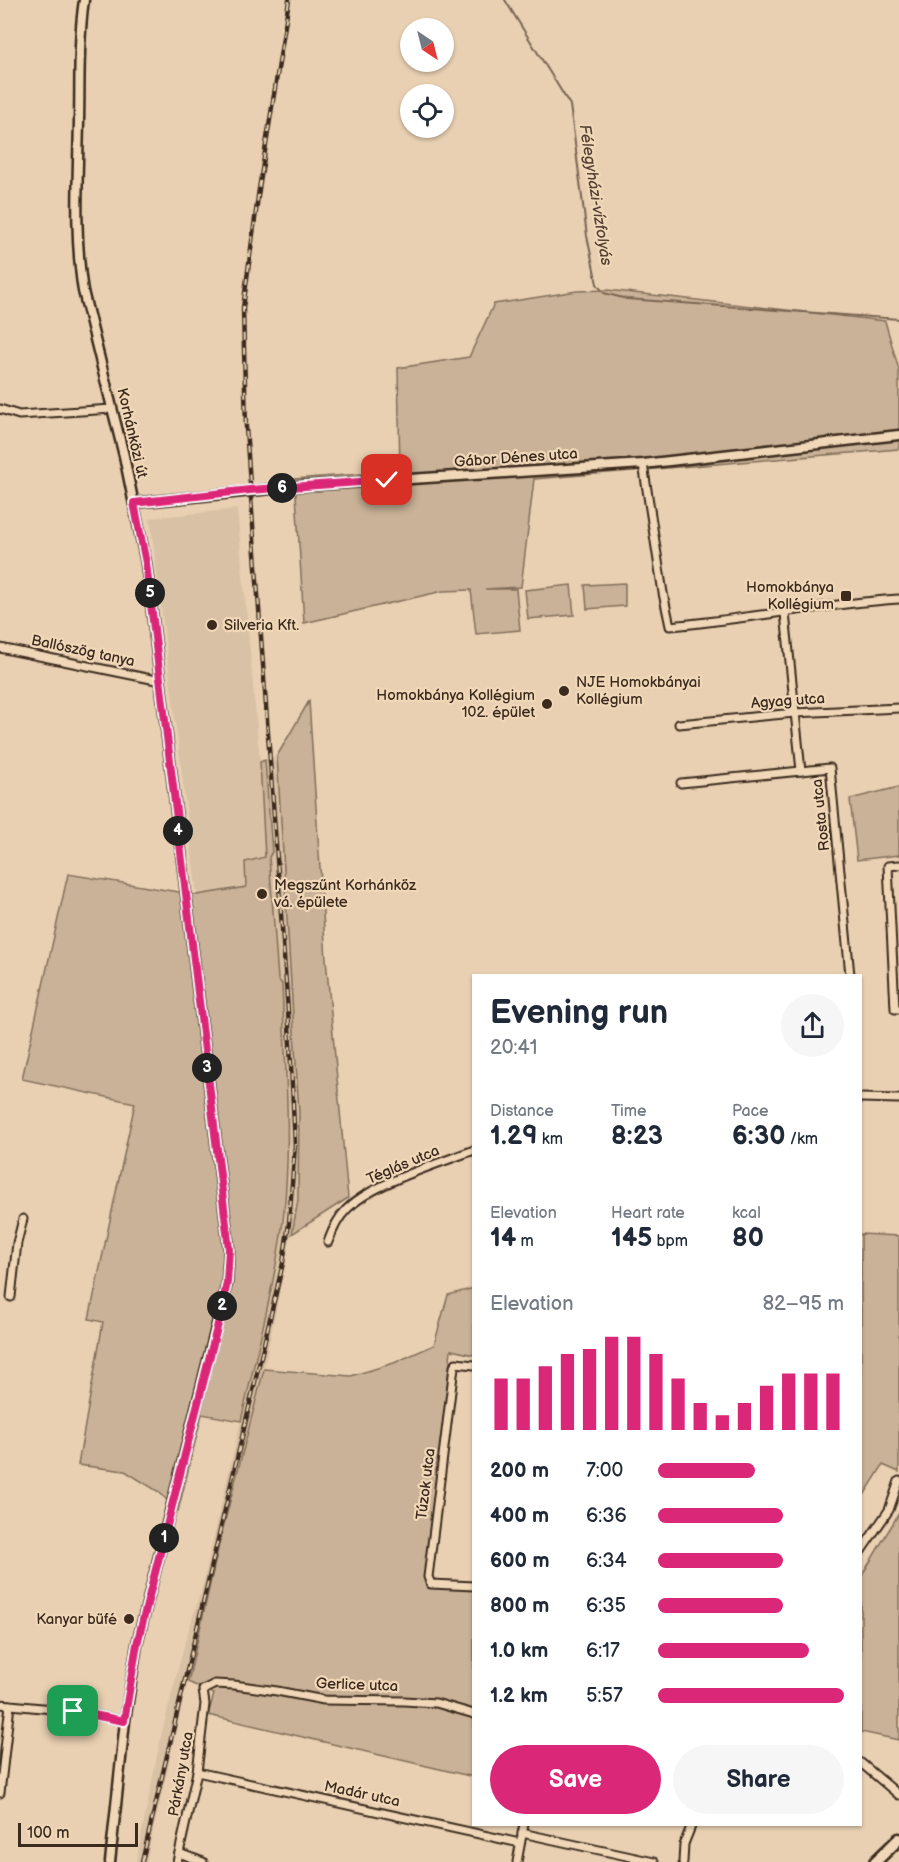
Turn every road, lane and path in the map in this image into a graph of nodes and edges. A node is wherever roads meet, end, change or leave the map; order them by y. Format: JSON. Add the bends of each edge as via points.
{"nodes":[{"id":1,"x":84,"y":0,"type":"edge"},
{"id":2,"x":0,"y":409,"type":"edge"},
{"id":3,"x":112,"y":409,"type":"junction"},
{"id":4,"x":899,"y":435,"type":"edge"},
{"id":5,"x":643,"y":464,"type":"junction"},
{"id":6,"x":134,"y":503,"type":"junction"},
{"id":7,"x":899,"y":599,"type":"edge"},
{"id":8,"x":785,"y":613,"type":"junction"},
{"id":9,"x":0,"y":648,"type":"edge"},
{"id":10,"x":160,"y":681,"type":"junction"},
{"id":11,"x":899,"y":708,"type":"edge"},
{"id":12,"x":795,"y":712,"type":"junction"},
{"id":13,"x":679,"y":724,"type":"dead end"},
{"id":14,"x":801,"y":771,"type":"junction"},
{"id":15,"x":681,"y":783,"type":"dead end"},
{"id":16,"x":899,"y":865,"type":"edge"},
{"id":17,"x":850,"y":974,"type":"edge"},
{"id":18,"x":897,"y":1009,"type":"edge"},
{"id":19,"x":862,"y":1098,"type":"edge"},
{"id":20,"x":899,"y":1099,"type":"edge"},
{"id":21,"x":472,"y":1151,"type":"edge"},
{"id":22,"x":23,"y":1219,"type":"dead end"},
{"id":23,"x":328,"y":1242,"type":"dead end"},
{"id":24,"x":10,"y":1297,"type":"dead end"},
{"id":25,"x":472,"y":1365,"type":"edge"},
{"id":26,"x":899,"y":1481,"type":"edge"},
{"id":27,"x":862,"y":1550,"type":"edge"},
{"id":28,"x":472,"y":1586,"type":"edge"},
{"id":29,"x":203,"y":1690,"type":"joint"},
{"id":30,"x":0,"y":1704,"type":"edge"},
{"id":31,"x":10,"y":1705,"type":"junction"},
{"id":32,"x":472,"y":1713,"type":"edge"},
{"id":33,"x":124,"y":1721,"type":"junction"},
{"id":34,"x":862,"y":1764,"type":"edge"},
{"id":35,"x":197,"y":1772,"type":"junction"},
{"id":36,"x":0,"y":1793,"type":"edge"},
{"id":37,"x":899,"y":1794,"type":"edge"},
{"id":38,"x":524,"y":1826,"type":"edge"},
{"id":39,"x":691,"y":1826,"type":"edge"},
{"id":40,"x":522,"y":1833,"type":"junction"},
{"id":41,"x":899,"y":1839,"type":"edge"},
{"id":42,"x":520,"y":1843,"type":"junction"},
{"id":43,"x":179,"y":1853,"type":"junction"},
{"id":44,"x":630,"y":1859,"type":"edge"},
{"id":45,"x":110,"y":1862,"type":"edge"},
{"id":46,"x":177,"y":1862,"type":"edge"},
{"id":47,"x":203,"y":1862,"type":"edge"},
{"id":48,"x":517,"y":1862,"type":"edge"},
{"id":49,"x":654,"y":1862,"type":"edge"},
{"id":50,"x":683,"y":1862,"type":"edge"},
{"id":51,"x":875,"y":1862,"type":"edge"}],
"edges":[{"from":1,"to":3,"type":"street","name":"Korhánközi út","via":[[79,265]]},
{"from":2,"to":3,"type":"street","via":[[19,415]]},
{"from":3,"to":6,"type":"street","name":"Korhánközi út"},
{"from":4,"to":5,"type":"street","name":"Gábor Dénes utca"},
{"from":5,"to":6,"type":"street","name":"Gábor Dénes utca","via":[[302,486]]},
{"from":5,"to":8,"type":"street","via":[[670,626]]},
{"from":6,"to":10,"type":"street","name":"Korhánközi út","via":[[146,563]]},
{"from":7,"to":8,"type":"street"},
{"from":8,"to":12,"type":"street","name":"Rosta utca"},
{"from":9,"to":10,"type":"street","name":"Ballószög tanya"},
{"from":10,"to":33,"type":"street","name":"Korhánközi út","via":[[229,1257],[222,1308],[137,1644]]},
{"from":11,"to":12,"type":"street","name":"Agyag utca"},
{"from":12,"to":13,"type":"street","name":"Agyag utca"},
{"from":12,"to":14,"type":"street","name":"Rosta utca"},
{"from":14,"to":15,"type":"street"},
{"from":14,"to":17,"type":"street","name":"Rosta utca","via":[[830,768]]},
{"from":16,"to":18,"type":"street","via":[[888,866]]},
{"from":19,"to":20,"type":"street"},
{"from":21,"to":23,"type":"street","name":"Téglás utca","via":[[374,1189],[346,1210]]},
{"from":22,"to":24,"type":"street"},
{"from":25,"to":28,"type":"street","name":"Túzok utca","via":[[460,1363],[454,1367],[429,1577],[431,1584]]},
{"from":26,"to":27,"type":"street","via":[[889,1510]]},
{"from":29,"to":32,"type":"street","name":"Gerlice utca","via":[[215,1684],[234,1685],[324,1700],[436,1703]]},
{"from":29,"to":35,"type":"street","name":"Párkány utca","via":[[205,1704]]},
{"from":30,"to":31,"type":"street"},
{"from":31,"to":33,"type":"street"},
{"from":31,"to":36,"type":"street"},
{"from":33,"to":45,"type":"street","name":"Korhánközi út"},
{"from":34,"to":37,"type":"street"},
{"from":35,"to":42,"type":"street","name":"Madár utca"},
{"from":35,"to":43,"type":"street","name":"Párkány utca"},
{"from":38,"to":40,"type":"street"},
{"from":39,"to":50,"type":"street","via":[[684,1844]]},
{"from":40,"to":42,"type":"street"},
{"from":40,"to":44,"type":"street"},
{"from":41,"to":51,"type":"main road"},
{"from":42,"to":48,"type":"street"},
{"from":43,"to":46,"type":"street","name":"Párkány utca"},
{"from":43,"to":47,"type":"street"},
{"from":44,"to":49,"type":"street"}]}
